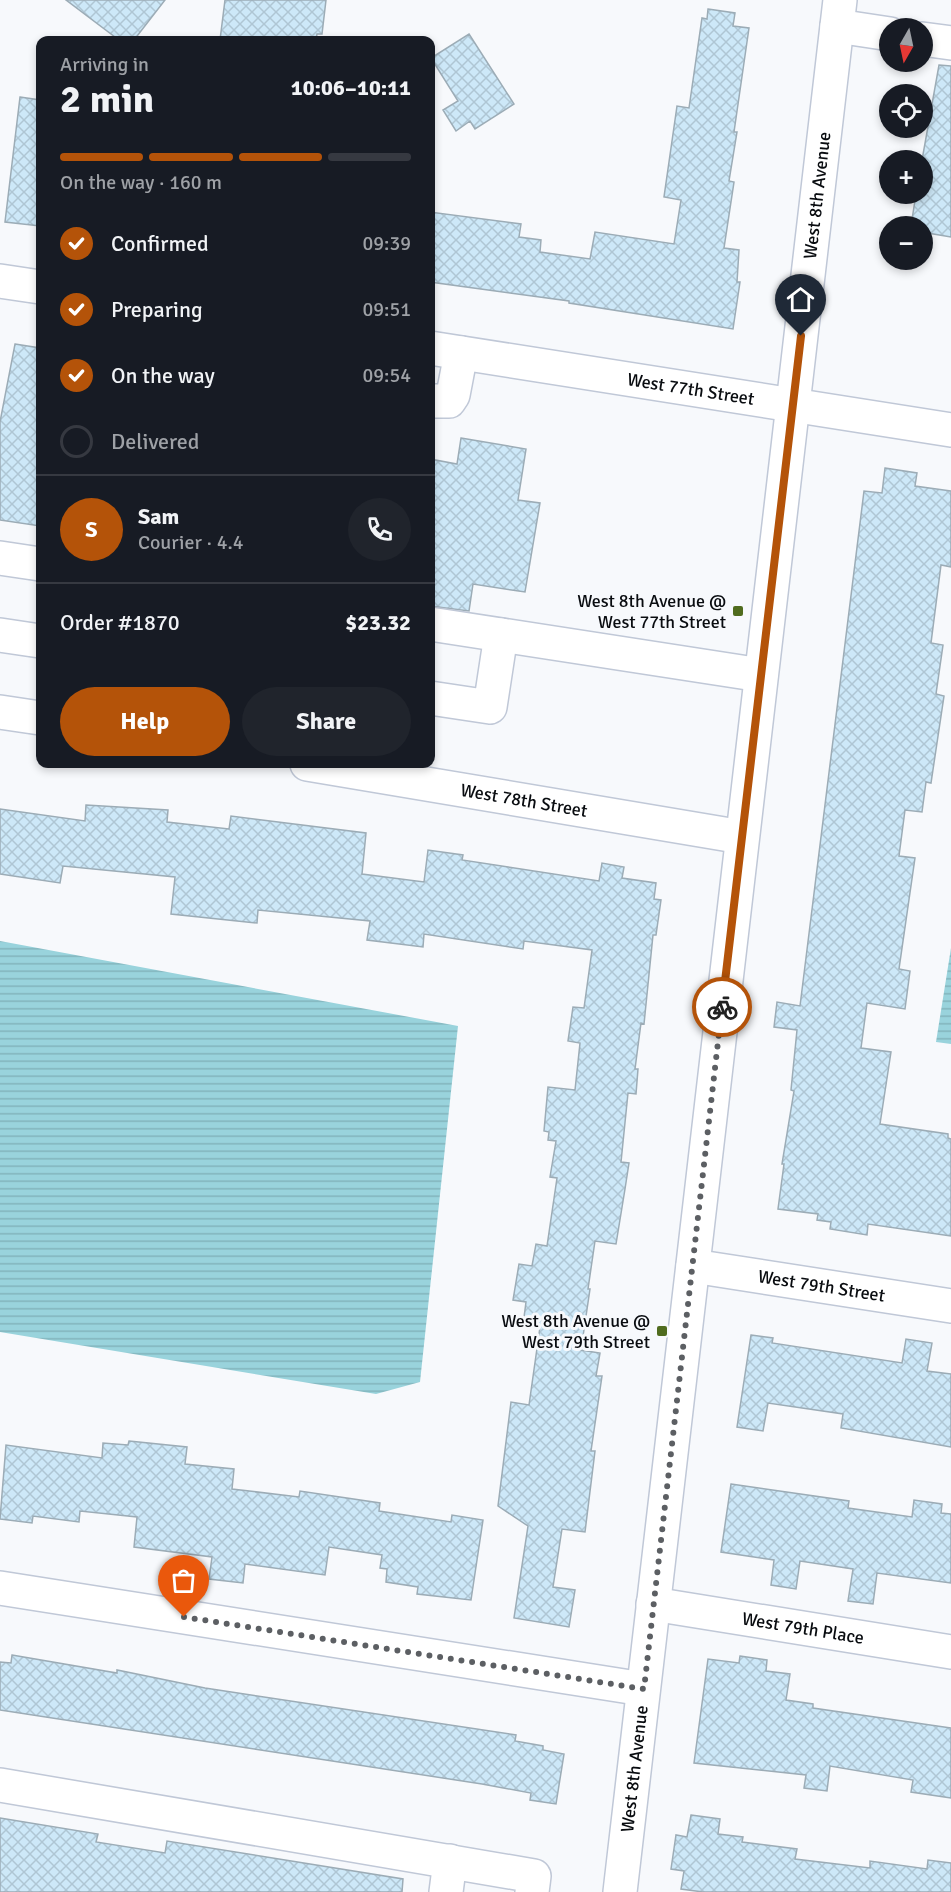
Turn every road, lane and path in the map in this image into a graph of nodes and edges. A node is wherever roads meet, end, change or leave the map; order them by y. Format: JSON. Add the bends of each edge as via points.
{"nodes":[{"id":1,"x":838,"y":13,"type":"edge"},
{"id":2,"x":879,"y":30,"type":"edge"},
{"id":3,"x":933,"y":41,"type":"edge"},
{"id":4,"x":951,"y":43,"type":"edge"},
{"id":5,"x":0,"y":281,"type":"edge"},
{"id":6,"x":36,"y":286,"type":"edge"},
{"id":7,"x":446,"y":350,"type":"edge"},
{"id":8,"x":435,"y":401,"type":"edge"},
{"id":9,"x":792,"y":407,"type":"junction"},
{"id":10,"x":951,"y":430,"type":"edge"},
{"id":11,"x":0,"y":558,"type":"edge"},
{"id":12,"x":36,"y":563,"type":"edge"},
{"id":13,"x":435,"y":625,"type":"edge"},
{"id":14,"x":0,"y":635,"type":"edge"},
{"id":15,"x":501,"y":635,"type":"junction"},
{"id":16,"x":36,"y":640,"type":"edge"},
{"id":17,"x":761,"y":675,"type":"junction"},
{"id":18,"x":435,"y":699,"type":"edge"},
{"id":19,"x":0,"y":712,"type":"edge"},
{"id":20,"x":36,"y":717,"type":"edge"},
{"id":21,"x":331,"y":768,"type":"edge"},
{"id":22,"x":742,"y":837,"type":"junction"},
{"id":23,"x":693,"y":1266,"type":"junction"},
{"id":24,"x":951,"y":1306,"type":"edge"},
{"id":25,"x":0,"y":1588,"type":"edge"},
{"id":26,"x":653,"y":1604,"type":"junction"},
{"id":27,"x":951,"y":1652,"type":"edge"},
{"id":28,"x":644,"y":1689,"type":"junction"},
{"id":29,"x":0,"y":1785,"type":"edge"},
{"id":30,"x":448,"y":1876,"type":"edge"},
{"id":31,"x":532,"y":1892,"type":"edge"},
{"id":32,"x":620,"y":1892,"type":"edge"}],
"edges":[{"from":1,"to":2,"type":"street"},
{"from":1,"to":9,"type":"street","name":"West 8th Avenue"},
{"from":3,"to":4,"type":"street"},
{"from":5,"to":6,"type":"street"},
{"from":7,"to":8,"type":"street","via":[[453,395],[449,401]]},
{"from":7,"to":9,"type":"street","name":"West 77th Street"},
{"from":9,"to":10,"type":"street","name":"West 77th Street"},
{"from":9,"to":17,"type":"street","name":"West 8th Avenue"},
{"from":11,"to":12,"type":"street"},
{"from":13,"to":15,"type":"street"},
{"from":14,"to":16,"type":"street"},
{"from":15,"to":17,"type":"street"},
{"from":15,"to":18,"type":"street","via":[[490,707]]},
{"from":17,"to":22,"type":"street","name":"West 8th Avenue"},
{"from":19,"to":20,"type":"street"},
{"from":21,"to":22,"type":"street","name":"West 78th Street"},
{"from":22,"to":23,"type":"street","name":"West 8th Avenue"},
{"from":23,"to":24,"type":"street","name":"West 79th Street"},
{"from":23,"to":26,"type":"street","name":"West 8th Avenue"},
{"from":25,"to":28,"type":"street"},
{"from":26,"to":27,"type":"street","name":"West 79th Place"},
{"from":26,"to":28,"type":"street","name":"West 8th Avenue"},
{"from":28,"to":32,"type":"street","name":"West 8th Avenue"},
{"from":29,"to":30,"type":"street"},
{"from":30,"to":31,"type":"street","via":[[534,1876]]}]}
